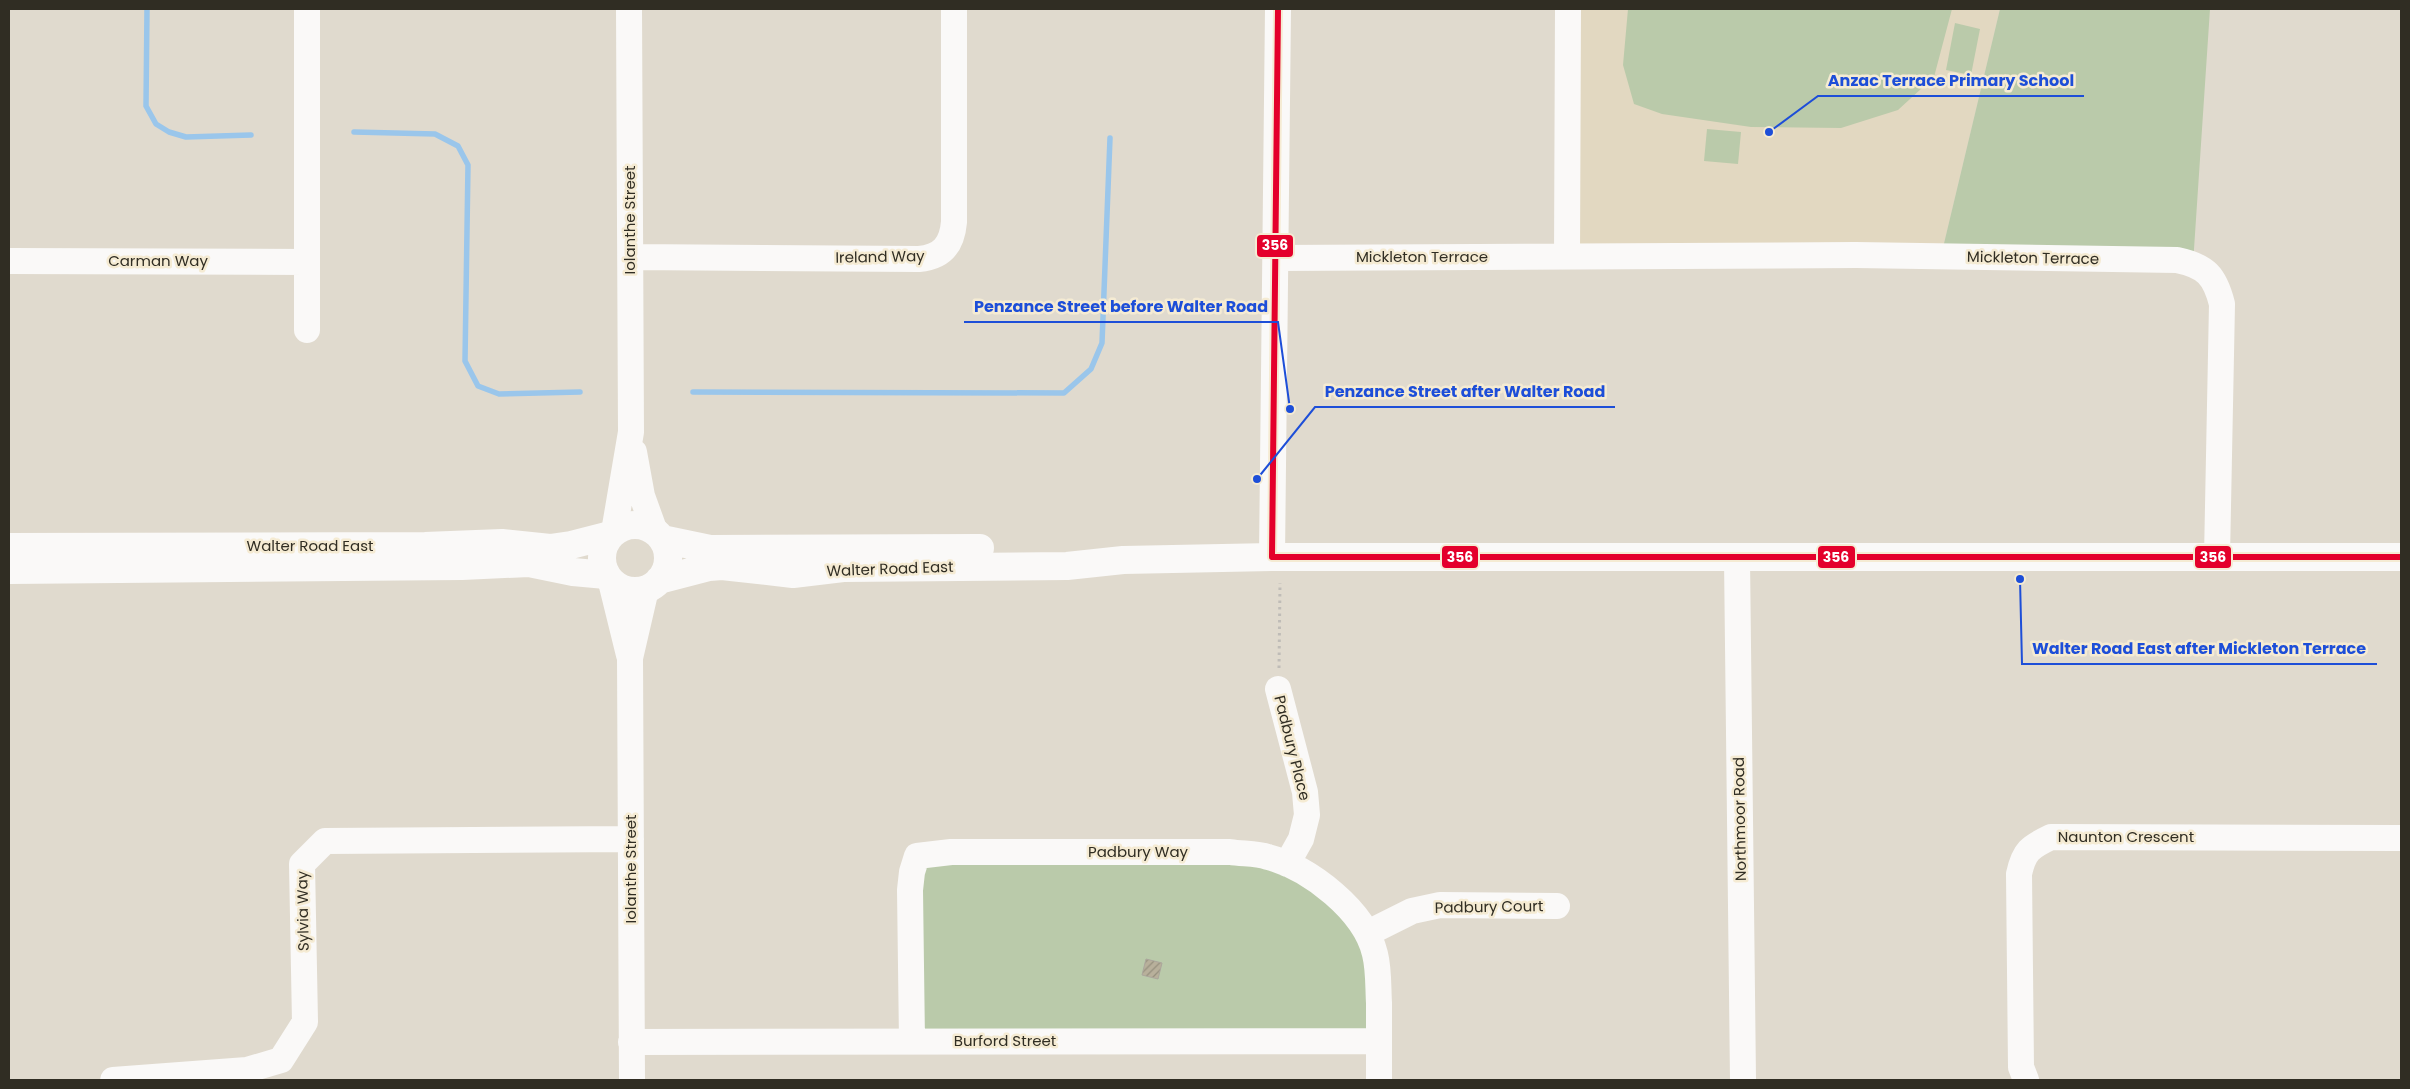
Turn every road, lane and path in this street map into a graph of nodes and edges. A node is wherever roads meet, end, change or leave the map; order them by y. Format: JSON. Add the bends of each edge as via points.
{"nodes":[{"id":1,"x":307,"y":9,"type":"edge"},
{"id":2,"x":629,"y":9,"type":"edge"},
{"id":3,"x":954,"y":9,"type":"edge"},
{"id":4,"x":1278,"y":9,"type":"edge"},
{"id":5,"x":1568,"y":9,"type":"edge"},
{"id":6,"x":1567,"y":256,"type":"junction"},
{"id":7,"x":631,"y":257,"type":"junction"},
{"id":8,"x":1277,"y":258,"type":"junction"},
{"id":9,"x":9,"y":261,"type":"edge"},
{"id":10,"x":307,"y":262,"type":"junction"},
{"id":11,"x":307,"y":330,"type":"dead end"},
{"id":12,"x":631,"y":432,"type":"junction"},
{"id":13,"x":612,"y":533,"type":"junction"},
{"id":14,"x":658,"y":535,"type":"junction"},
{"id":15,"x":9,"y":547,"type":"edge"},
{"id":16,"x":1272,"y":557,"type":"junction"},
{"id":17,"x":2217,"y":557,"type":"junction"},
{"id":18,"x":2401,"y":557,"type":"edge"},
{"id":19,"x":1737,"y":558,"type":"junction"},
{"id":20,"x":1122,"y":560,"type":"junction"},
{"id":21,"x":9,"y":570,"type":"edge"},
{"id":22,"x":609,"y":578,"type":"junction"},
{"id":23,"x":1280,"y":583,"type":"dead end"},
{"id":24,"x":653,"y":584,"type":"junction"},
{"id":25,"x":630,"y":658,"type":"junction"},
{"id":26,"x":1278,"y":689,"type":"joint"},
{"id":27,"x":2401,"y":838,"type":"edge"},
{"id":28,"x":631,"y":839,"type":"junction"},
{"id":29,"x":1288,"y":864,"type":"junction"},
{"id":30,"x":1557,"y":906,"type":"dead end"},
{"id":31,"x":1368,"y":933,"type":"junction"},
{"id":32,"x":912,"y":1041,"type":"junction"},
{"id":33,"x":1379,"y":1041,"type":"junction"},
{"id":34,"x":632,"y":1042,"type":"junction"},
{"id":35,"x":113,"y":1080,"type":"edge"},
{"id":36,"x":632,"y":1080,"type":"edge"},
{"id":37,"x":1379,"y":1080,"type":"edge"},
{"id":38,"x":1743,"y":1080,"type":"edge"},
{"id":39,"x":2026,"y":1080,"type":"edge"}],
"edges":[{"from":1,"to":10,"type":"street"},
{"from":2,"to":7,"type":"street","name":"Iolanthe Street"},
{"from":3,"to":7,"type":"street","name":"Ireland Way","via":[[954,222],[952,236],[939,254],[919,259]]},
{"from":4,"to":8,"type":"street"},
{"from":5,"to":6,"type":"street"},
{"from":6,"to":8,"type":"street","name":"Mickleton Terrace"},
{"from":6,"to":17,"type":"street","name":"Mickleton Terrace","via":[[1856,254],[2177,260],[2193,264],[2217,284],[2222,304]]},
{"from":7,"to":12,"type":"street","name":"Iolanthe Street"},
{"from":8,"to":16,"type":"street"},
{"from":9,"to":10,"type":"street","name":"Carman Way"},
{"from":10,"to":11,"type":"street"},
{"from":12,"to":13,"type":"street","name":"Iolanthe Street"},
{"from":12,"to":14,"type":"street","name":"Iolanthe Street","via":[[642,496]]},
{"from":13,"to":14,"type":"main road","via":[[636,525],[647,527]]},
{"from":13,"to":15,"type":"main road","name":"Walter Road East","via":[[550,548],[502,544]]},
{"from":13,"to":22,"type":"main road","via":[[602,559]]},
{"from":14,"to":20,"type":"main road","name":"Walter Road East","via":[[710,549],[1070,547]]},
{"from":14,"to":24,"type":"main road","via":[[668,550],[669,561],[666,572]]},
{"from":16,"to":19,"type":"main road","name":"Walter Road East"},
{"from":16,"to":20,"type":"main road","name":"Walter Road East"},
{"from":17,"to":18,"type":"main road","name":"Walter Road East"},
{"from":17,"to":19,"type":"main road","name":"Walter Road East"},
{"from":19,"to":38,"type":"street","name":"Northmoor Road"},
{"from":20,"to":24,"type":"main road","name":"Walter Road East","via":[[1067,566],[843,568],[793,574],[722,566]]},
{"from":21,"to":22,"type":"main road","name":"Walter Road East","via":[[529,563]]},
{"from":22,"to":24,"type":"main road","via":[[629,591],[638,592]]},
{"from":22,"to":25,"type":"street","name":"Iolanthe Street"},
{"from":23,"to":26,"type":"path"},
{"from":24,"to":25,"type":"street","name":"Iolanthe Street"},
{"from":25,"to":28,"type":"street","name":"Iolanthe Street"},
{"from":26,"to":29,"type":"street","name":"Padbury Place","via":[[1307,815],[1301,839]]},
{"from":27,"to":39,"type":"street","name":"Naunton Crescent","via":[[2051,837],[2034,845],[2023,857],[2019,874],[2021,1067]]},
{"from":28,"to":34,"type":"street","name":"Iolanthe Street"},
{"from":28,"to":35,"type":"street","name":"Sylvia Way","via":[[325,842],[302,864],[305,1022],[281,1060],[246,1070]]},
{"from":29,"to":31,"type":"street","name":"Padbury Way","via":[[1322,885],[1348,907]]},
{"from":29,"to":32,"type":"street","name":"Padbury Way","via":[[1268,856],[1230,852],[951,852],[917,856],[910,890]]},
{"from":30,"to":31,"type":"street","name":"Padbury Court","via":[[1440,905],[1412,911]]},
{"from":31,"to":33,"type":"street","name":"Padbury Way","via":[[1378,974]]},
{"from":32,"to":33,"type":"street","name":"Burford Street"},
{"from":32,"to":34,"type":"street","name":"Burford Street"},
{"from":33,"to":37,"type":"street","name":"Padbury Way"},
{"from":34,"to":36,"type":"street","name":"Iolanthe Street"}]}
